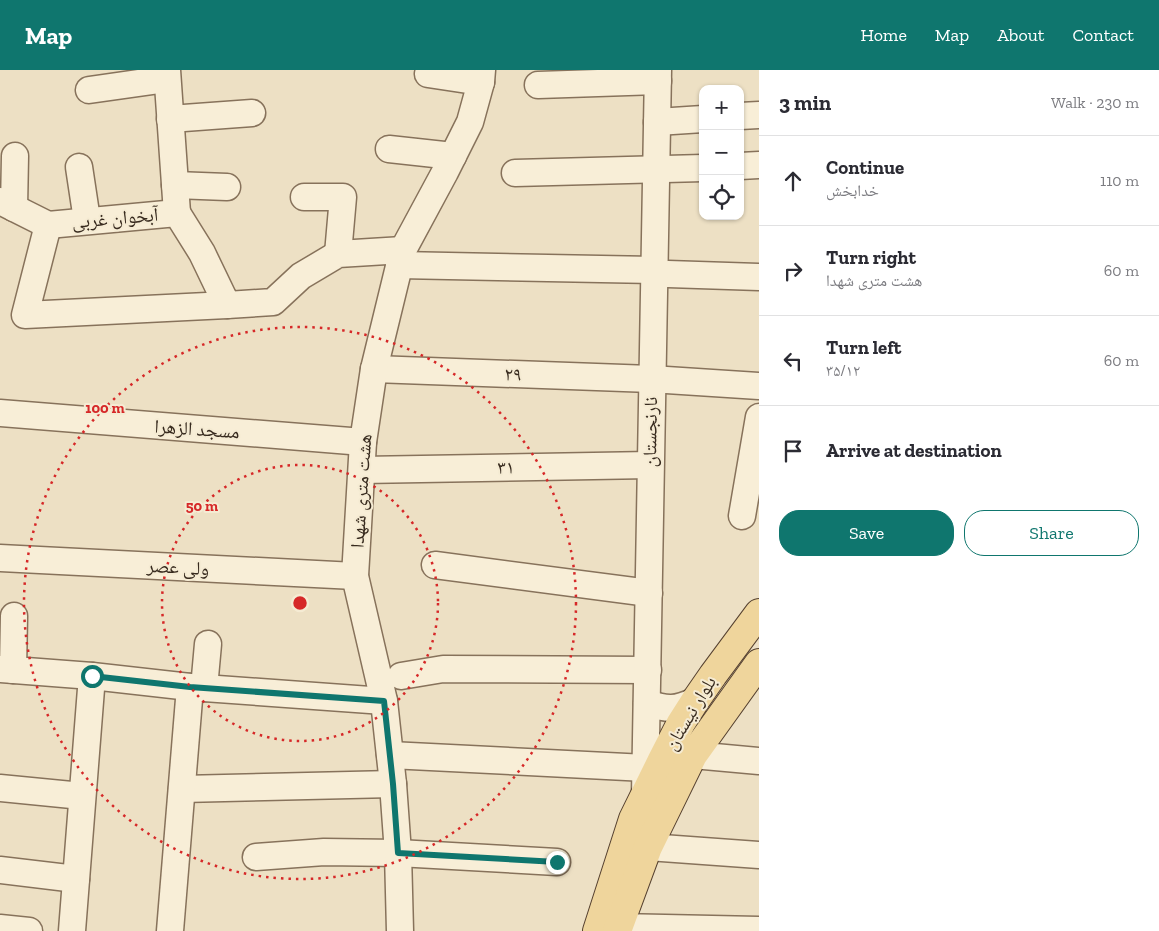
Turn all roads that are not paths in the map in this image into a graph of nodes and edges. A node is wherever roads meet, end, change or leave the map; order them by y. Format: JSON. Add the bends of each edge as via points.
{"nodes":[{"id":1,"x":428,"y":74,"type":"dead end"},
{"id":2,"x":167,"y":75,"type":"edge"},
{"id":3,"x":658,"y":75,"type":"edge"},
{"id":4,"x":482,"y":76,"type":"edge"},
{"id":5,"x":538,"y":85,"type":"dead end"},
{"id":6,"x":89,"y":90,"type":"dead end"},
{"id":7,"x":252,"y":112,"type":"dead end"},
{"id":8,"x":759,"y":115,"type":"edge"},
{"id":9,"x":744,"y":116,"type":"edge"},
{"id":10,"x":170,"y":119,"type":"junction"},
{"id":11,"x":699,"y":119,"type":"edge"},
{"id":12,"x":657,"y":122,"type":"junction"},
{"id":13,"x":389,"y":149,"type":"dead end"},
{"id":14,"x":15,"y":156,"type":"dead end"},
{"id":15,"x":453,"y":156,"type":"junction"},
{"id":16,"x":759,"y":165,"type":"edge"},
{"id":17,"x":744,"y":166,"type":"edge"},
{"id":18,"x":79,"y":167,"type":"dead end"},
{"id":19,"x":699,"y":168,"type":"edge"},
{"id":20,"x":656,"y":170,"type":"junction"},
{"id":21,"x":515,"y":173,"type":"dead end"},
{"id":22,"x":175,"y":185,"type":"junction"},
{"id":23,"x":228,"y":187,"type":"dead end"},
{"id":24,"x":304,"y":197,"type":"dead end"},
{"id":25,"x":7,"y":205,"type":"edge"},
{"id":26,"x":177,"y":213,"type":"junction"},
{"id":27,"x":87,"y":220,"type":"junction"},
{"id":28,"x":48,"y":225,"type":"junction"},
{"id":29,"x":338,"y":254,"type":"junction"},
{"id":30,"x":401,"y":258,"type":"junction"},
{"id":31,"x":661,"y":272,"type":"junction"},
{"id":32,"x":759,"y":277,"type":"edge"},
{"id":33,"x":226,"y":305,"type":"junction"},
{"id":34,"x":374,"y":369,"type":"junction"},
{"id":35,"x":652,"y":379,"type":"junction"},
{"id":36,"x":759,"y":386,"type":"edge"},
{"id":37,"x":0,"y":413,"type":"edge"},
{"id":38,"x":759,"y":416,"type":"edge"},
{"id":39,"x":364,"y":442,"type":"junction"},
{"id":40,"x":650,"y":465,"type":"junction"},
{"id":41,"x":362,"y":470,"type":"junction"},
{"id":42,"x":742,"y":516,"type":"dead end"},
{"id":43,"x":0,"y":558,"type":"edge"},
{"id":44,"x":435,"y":565,"type":"dead end"},
{"id":45,"x":355,"y":576,"type":"junction"},
{"id":46,"x":649,"y":593,"type":"junction"},
{"id":47,"x":759,"y":613,"type":"edge"},
{"id":48,"x":14,"y":616,"type":"dead end"},
{"id":49,"x":208,"y":644,"type":"dead end"},
{"id":50,"x":7,"y":669,"type":"edge"},
{"id":51,"x":648,"y":670,"type":"junction"},
{"id":52,"x":755,"y":675,"type":"edge"},
{"id":53,"x":92,"y":676,"type":"junction"},
{"id":54,"x":401,"y":676,"type":"dead end"},
{"id":55,"x":197,"y":687,"type":"junction"},
{"id":56,"x":384,"y":701,"type":"junction"},
{"id":57,"x":695,"y":701,"type":"junction"},
{"id":58,"x":648,"y":703,"type":"junction"},
{"id":59,"x":694,"y":754,"type":"junction"},
{"id":60,"x":390,"y":755,"type":"junction"},
{"id":61,"x":759,"y":761,"type":"edge"},
{"id":62,"x":646,"y":782,"type":"junction"},
{"id":63,"x":393,"y":784,"type":"junction"},
{"id":64,"x":0,"y":788,"type":"edge"},
{"id":65,"x":182,"y":789,"type":"junction"},
{"id":66,"x":82,"y":796,"type":"junction"},
{"id":67,"x":648,"y":847,"type":"junction"},
{"id":68,"x":398,"y":853,"type":"junction"},
{"id":69,"x":759,"y":855,"type":"edge"},
{"id":70,"x":256,"y":857,"type":"dead end"},
{"id":71,"x":557,"y":862,"type":"dead end"},
{"id":72,"x":0,"y":870,"type":"edge"},
{"id":73,"x":76,"y":879,"type":"junction"},
{"id":74,"x":0,"y":928,"type":"edge"},
{"id":75,"x":611,"y":930,"type":"edge"},
{"id":76,"x":759,"y":930,"type":"edge"},
{"id":77,"x":29,"y":931,"type":"edge"},
{"id":78,"x":72,"y":931,"type":"edge"},
{"id":79,"x":170,"y":931,"type":"edge"},
{"id":80,"x":400,"y":931,"type":"edge"}],
"edges":[{"from":1,"to":4,"type":"street"},
{"from":2,"to":6,"type":"street"},
{"from":2,"to":10,"type":"street"},
{"from":3,"to":5,"type":"street"},
{"from":3,"to":12,"type":"street","name":"نارنجستان"},
{"from":4,"to":15,"type":"street","name":"هشت متری شهدا","via":[[470,122]]},
{"from":7,"to":10,"type":"street"},
{"from":8,"to":9,"type":"street"},
{"from":10,"to":22,"type":"street"},
{"from":11,"to":12,"type":"street"},
{"from":12,"to":20,"type":"street","name":"نارنجستان"},
{"from":13,"to":15,"type":"street"},
{"from":14,"to":25,"type":"street"},
{"from":15,"to":30,"type":"street","name":"هشت متری شهدا"},
{"from":16,"to":17,"type":"street"},
{"from":18,"to":27,"type":"street"},
{"from":19,"to":20,"type":"street"},
{"from":20,"to":21,"type":"street"},
{"from":20,"to":31,"type":"street","name":"نارنجستان"},
{"from":22,"to":23,"type":"street"},
{"from":22,"to":26,"type":"street"},
{"from":24,"to":29,"type":"street","via":[[343,197]]},
{"from":25,"to":28,"type":"street","name":"آبخوان غربی"},
{"from":26,"to":27,"type":"street","name":"آبخوان غربی"},
{"from":26,"to":33,"type":"street","name":"آبخوان غربی","via":[[202,253]]},
{"from":27,"to":28,"type":"street","name":"آبخوان غربی"},
{"from":28,"to":33,"type":"street","via":[[25,314]]},
{"from":29,"to":30,"type":"street"},
{"from":29,"to":33,"type":"street","via":[[302,276],[273,302]]},
{"from":30,"to":31,"type":"street"},
{"from":30,"to":34,"type":"street","name":"هشت متری شهدا"},
{"from":31,"to":32,"type":"street"},
{"from":31,"to":35,"type":"street","name":"نارنجستان"},
{"from":34,"to":35,"type":"street","name":"۲۹"},
{"from":34,"to":39,"type":"street","name":"هشت متری شهدا"},
{"from":35,"to":36,"type":"street","name":"۲۹"},
{"from":35,"to":40,"type":"street","name":"نارنجستان"},
{"from":37,"to":39,"type":"street","name":"مسجد الزهرا"},
{"from":38,"to":42,"type":"street"},
{"from":39,"to":41,"type":"street","name":"هشت متری شهدا"},
{"from":40,"to":41,"type":"street","name":"۳۱"},
{"from":40,"to":46,"type":"street","name":"نارنجستان"},
{"from":41,"to":45,"type":"street","name":"هشت متری شهدا"},
{"from":43,"to":45,"type":"street","name":"ولی عصر"},
{"from":44,"to":46,"type":"street"},
{"from":45,"to":56,"type":"street","name":"هشت متری شهدا"},
{"from":46,"to":51,"type":"street","name":"نارنجستان"},
{"from":47,"to":57,"type":"main road","name":"بلوار نیستان"},
{"from":48,"to":50,"type":"street"},
{"from":49,"to":55,"type":"street"},
{"from":50,"to":53,"type":"street"},
{"from":51,"to":54,"type":"street","via":[[443,669]]},
{"from":51,"to":58,"type":"street","name":"نارنجستان"},
{"from":52,"to":59,"type":"main road","name":"بلوار نیستان"},
{"from":53,"to":55,"type":"street"},
{"from":53,"to":66,"type":"street"},
{"from":55,"to":56,"type":"street"},
{"from":55,"to":65,"type":"street"},
{"from":56,"to":60,"type":"street","name":"هشت متری شهدا"},
{"from":57,"to":58,"type":"street","via":[[680,708],[666,709]]},
{"from":57,"to":62,"type":"main road","name":"بلوار نیستان"},
{"from":58,"to":62,"type":"street","name":"نارنجستان"},
{"from":59,"to":61,"type":"street"},
{"from":59,"to":67,"type":"main road","name":"بلوار نیستان"},
{"from":60,"to":62,"type":"street"},
{"from":60,"to":63,"type":"street","name":"هشت متری شهدا"},
{"from":62,"to":75,"type":"main road","name":"بلوار نیستان","via":[[632,819]]},
{"from":63,"to":65,"type":"street"},
{"from":63,"to":68,"type":"street","name":"هشت متری شهدا"},
{"from":64,"to":66,"type":"street"},
{"from":65,"to":79,"type":"street"},
{"from":66,"to":73,"type":"street"},
{"from":67,"to":69,"type":"street"},
{"from":67,"to":75,"type":"main road","name":"بلوار نیستان"},
{"from":68,"to":70,"type":"street","via":[[324,852]]},
{"from":68,"to":71,"type":"street"},
{"from":68,"to":80,"type":"street","name":"هشت متری شهدا"},
{"from":72,"to":73,"type":"street"},
{"from":73,"to":78,"type":"street"},
{"from":74,"to":77,"type":"street"},
{"from":75,"to":76,"type":"street"}]}
